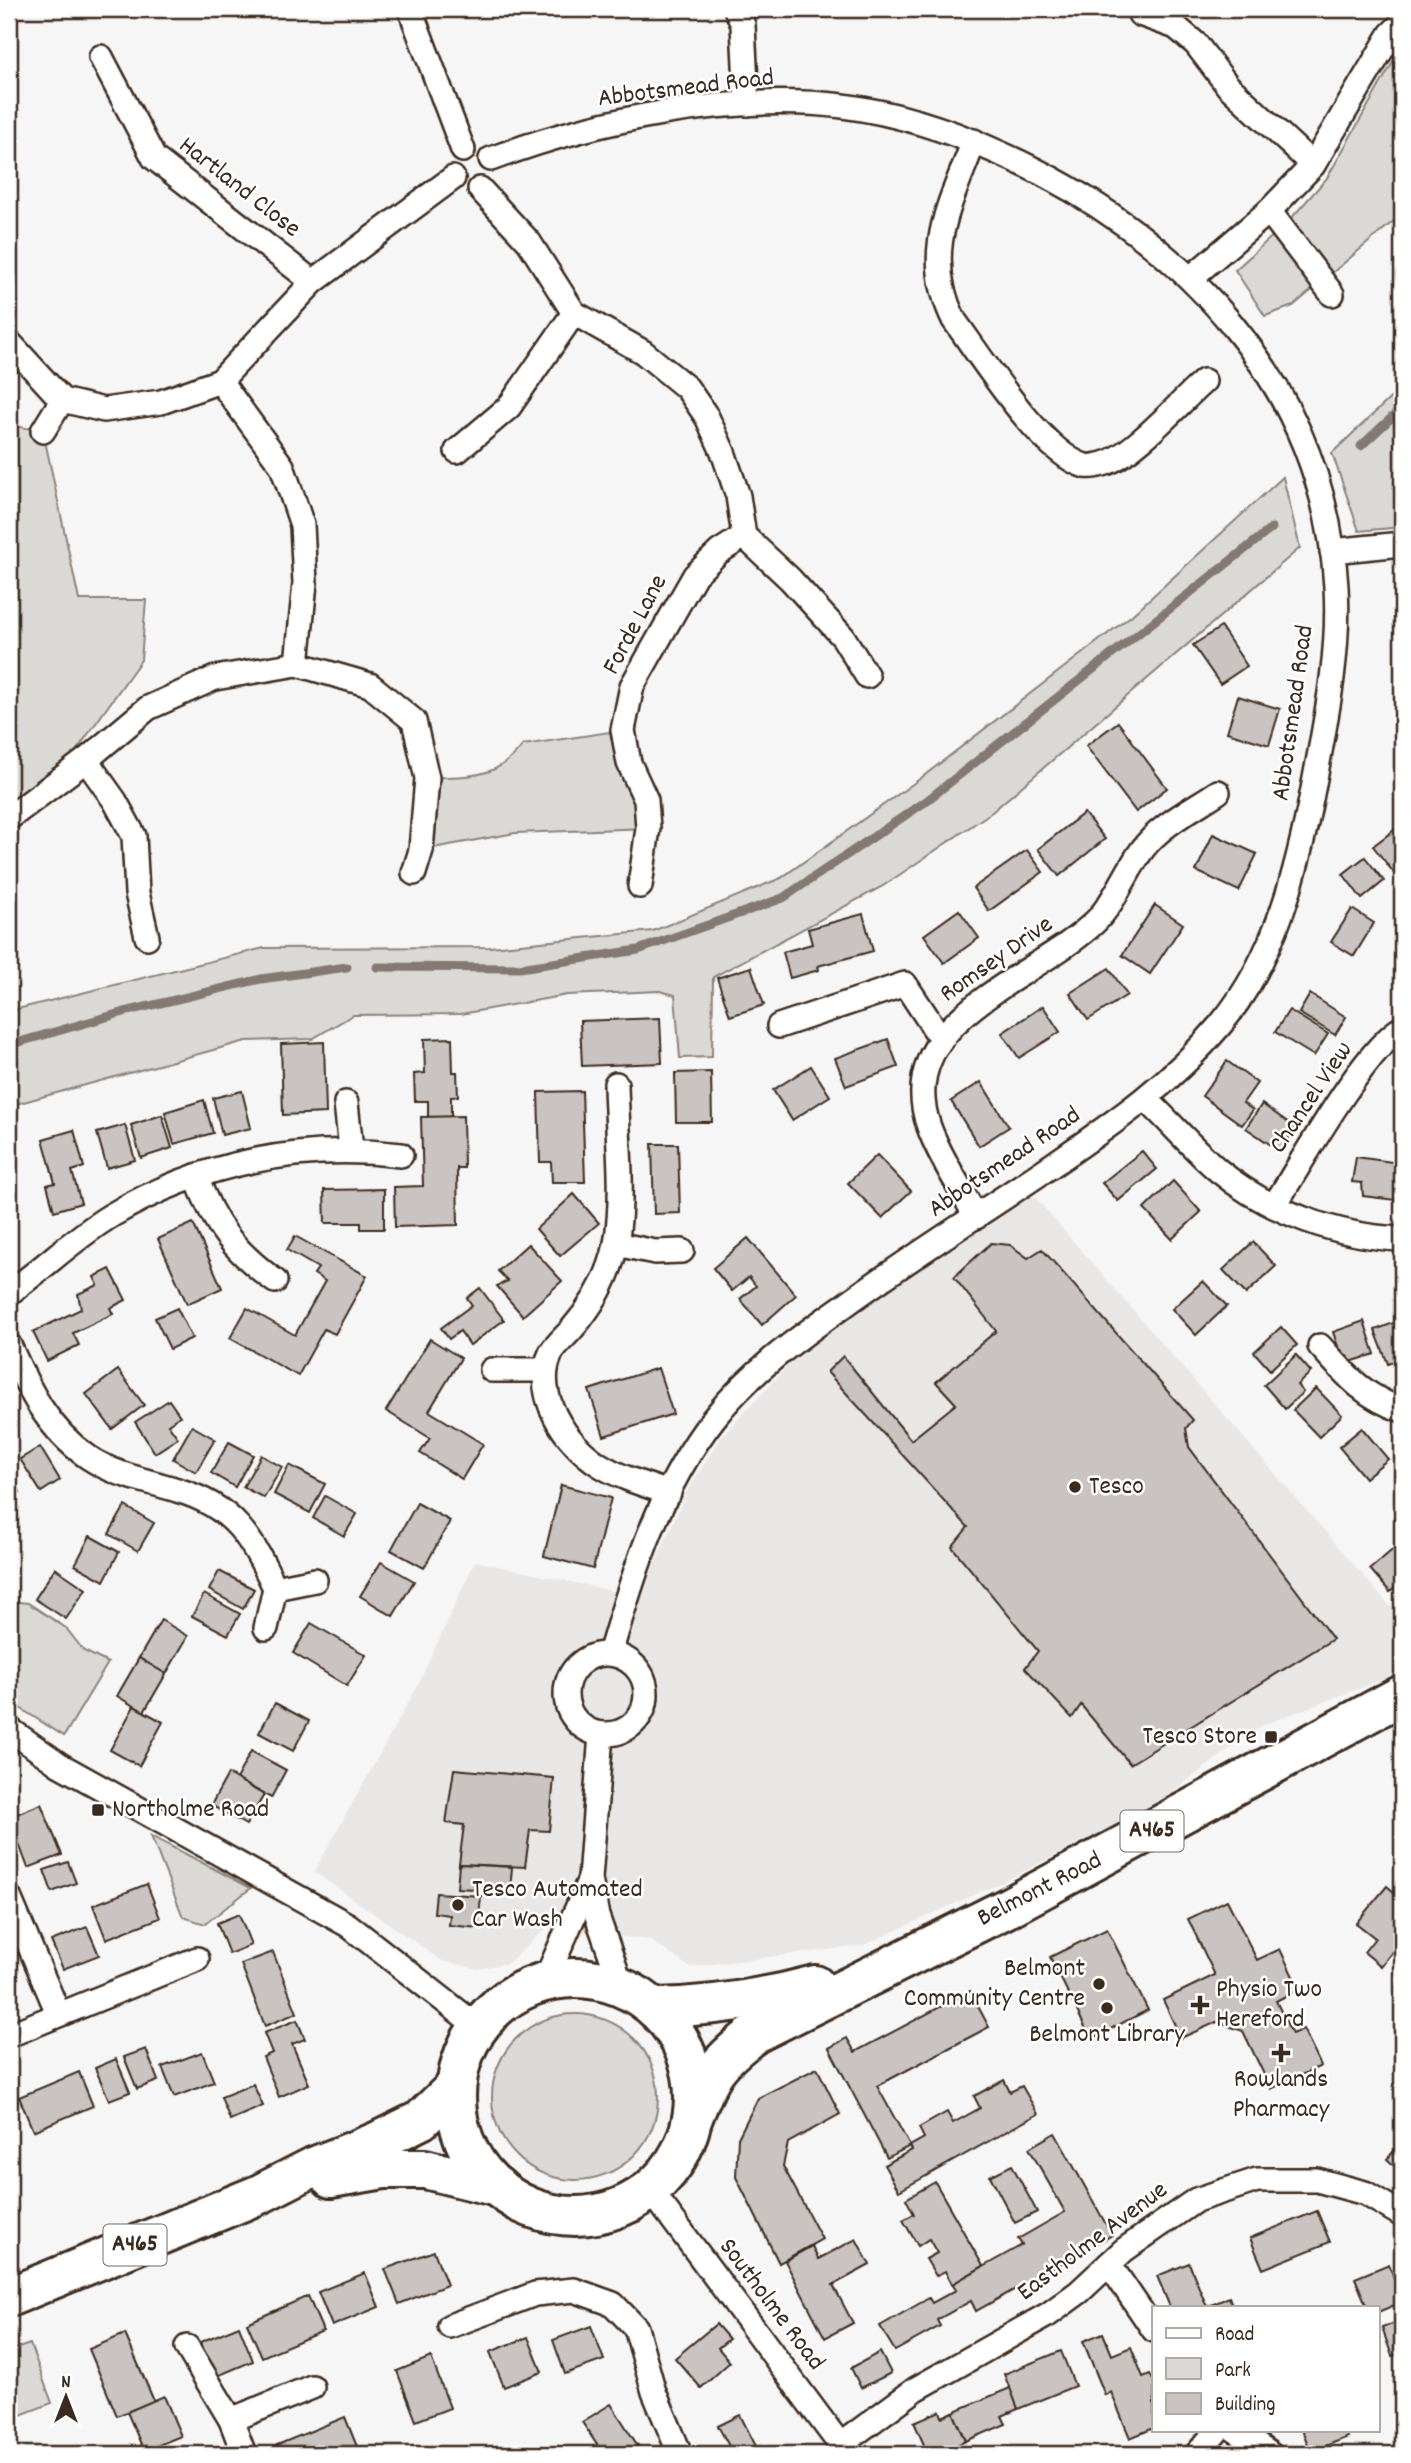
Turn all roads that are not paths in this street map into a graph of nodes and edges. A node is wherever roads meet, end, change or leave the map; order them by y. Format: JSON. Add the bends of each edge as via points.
{"nodes":[{"id":1,"x":410,"y":9,"type":"edge"},
{"id":2,"x":736,"y":9,"type":"edge"},
{"id":3,"x":1140,"y":14,"type":"dead end"},
{"id":4,"x":1399,"y":32,"type":"edge"},
{"id":5,"x":101,"y":57,"type":"dead end"},
{"id":6,"x":747,"y":104,"type":"junction"},
{"id":7,"x":974,"y":141,"type":"junction"},
{"id":8,"x":463,"y":150,"type":"junction"},
{"id":9,"x":491,"y":159,"type":"junction"},
{"id":10,"x":1313,"y":164,"type":"junction"},
{"id":11,"x":453,"y":178,"type":"junction"},
{"id":12,"x":480,"y":189,"type":"junction"},
{"id":13,"x":1269,"y":211,"type":"junction"},
{"id":14,"x":1192,"y":277,"type":"junction"},
{"id":15,"x":313,"y":282,"type":"junction"},
{"id":16,"x":1332,"y":294,"type":"dead end"},
{"id":17,"x":575,"y":313,"type":"junction"},
{"id":18,"x":9,"y":342,"type":"edge"},
{"id":19,"x":220,"y":381,"type":"junction"},
{"id":20,"x":1204,"y":381,"type":"dead end"},
{"id":21,"x":62,"y":400,"type":"junction"},
{"id":22,"x":43,"y":431,"type":"dead end"},
{"id":23,"x":457,"y":451,"type":"dead end"},
{"id":24,"x":744,"y":536,"type":"junction"},
{"id":25,"x":1402,"y":544,"type":"edge"},
{"id":26,"x":1332,"y":551,"type":"junction"},
{"id":27,"x":297,"y":664,"type":"junction"},
{"id":28,"x":867,"y":676,"type":"dead end"},
{"id":29,"x":86,"y":760,"type":"junction"},
{"id":30,"x":1218,"y":792,"type":"dead end"},
{"id":31,"x":9,"y":818,"type":"edge"},
{"id":32,"x":414,"y":873,"type":"dead end"},
{"id":33,"x":640,"y":886,"type":"dead end"},
{"id":34,"x":147,"y":937,"type":"dead end"},
{"id":35,"x":779,"y":1027,"type":"dead end"},
{"id":36,"x":1402,"y":1028,"type":"edge"},
{"id":37,"x":940,"y":1037,"type":"junction"},
{"id":38,"x":616,"y":1084,"type":"dead end"},
{"id":39,"x":1147,"y":1100,"type":"junction"},
{"id":40,"x":346,"y":1102,"type":"dead end"},
{"id":41,"x":351,"y":1149,"type":"junction"},
{"id":42,"x":401,"y":1155,"type":"dead end"},
{"id":43,"x":196,"y":1176,"type":"junction"},
{"id":44,"x":1274,"y":1206,"type":"junction"},
{"id":45,"x":976,"y":1217,"type":"junction"},
{"id":46,"x":1402,"y":1239,"type":"edge"},
{"id":47,"x":616,"y":1244,"type":"junction"},
{"id":48,"x":682,"y":1251,"type":"dead end"},
{"id":49,"x":275,"y":1281,"type":"dead end"},
{"id":50,"x":9,"y":1293,"type":"edge"},
{"id":51,"x":9,"y":1345,"type":"edge"},
{"id":52,"x":1320,"y":1346,"type":"dead end"},
{"id":53,"x":492,"y":1370,"type":"dead end"},
{"id":54,"x":545,"y":1370,"type":"junction"},
{"id":55,"x":1402,"y":1410,"type":"edge"},
{"id":56,"x":669,"y":1493,"type":"junction"},
{"id":57,"x":315,"y":1580,"type":"dead end"},
{"id":58,"x":275,"y":1588,"type":"junction"},
{"id":59,"x":266,"y":1628,"type":"dead end"},
{"id":60,"x":610,"y":1654,"type":"junction"},
{"id":61,"x":1402,"y":1695,"type":"edge"},
{"id":62,"x":9,"y":1729,"type":"edge"},
{"id":63,"x":601,"y":1734,"type":"junction"},
{"id":64,"x":590,"y":1879,"type":"junction"},
{"id":65,"x":9,"y":1897,"type":"edge"},
{"id":66,"x":197,"y":1959,"type":"dead end"},
{"id":67,"x":897,"y":1960,"type":"junction"},
{"id":68,"x":545,"y":1981,"type":"junction"},
{"id":69,"x":622,"y":1987,"type":"junction"},
{"id":70,"x":655,"y":2008,"type":"junction"},
{"id":71,"x":58,"y":2013,"type":"junction"},
{"id":72,"x":478,"y":2026,"type":"junction"},
{"id":73,"x":9,"y":2035,"type":"edge"},
{"id":74,"x":456,"y":2086,"type":"junction"},
{"id":75,"x":692,"y":2120,"type":"junction"},
{"id":76,"x":498,"y":2187,"type":"junction"},
{"id":77,"x":650,"y":2189,"type":"junction"},
{"id":78,"x":260,"y":2194,"type":"junction"},
{"id":79,"x":1402,"y":2215,"type":"edge"},
{"id":80,"x":1109,"y":2264,"type":"junction"},
{"id":81,"x":9,"y":2297,"type":"edge"},
{"id":82,"x":450,"y":2326,"type":"dead end"},
{"id":83,"x":1152,"y":2327,"type":"edge"},
{"id":84,"x":187,"y":2347,"type":"dead end"},
{"id":85,"x":312,"y":2387,"type":"dead end"},
{"id":86,"x":231,"y":2420,"type":"junction"},
{"id":87,"x":1216,"y":2432,"type":"edge"},
{"id":88,"x":1238,"y":2432,"type":"edge"},
{"id":89,"x":844,"y":2449,"type":"edge"},
{"id":90,"x":244,"y":2454,"type":"edge"},
{"id":91,"x":680,"y":2454,"type":"edge"},
{"id":92,"x":1197,"y":2454,"type":"edge"},
{"id":93,"x":1270,"y":2454,"type":"edge"}],
"edges":[{"from":1,"to":8,"type":"street"},
{"from":2,"to":6,"type":"street","via":[[743,25]]},
{"from":3,"to":10,"type":"street","via":[[1176,27],[1196,44],[1228,86]]},
{"from":4,"to":10,"type":"street"},
{"from":5,"to":15,"type":"street","name":"Hartland Close","via":[[155,158]]},
{"from":6,"to":7,"type":"street","name":"Abbotsmead Road","via":[[843,106],[919,121]]},
{"from":6,"to":9,"type":"street","name":"Abbotsmead Road","via":[[631,120],[545,139]]},
{"from":7,"to":14,"type":"street","name":"Abbotsmead Road","via":[[1090,198]]},
{"from":7,"to":20,"type":"street","via":[[941,229],[937,255],[944,300],[954,320],[1040,434],[1087,467],[1107,463],[1125,453]]},
{"from":8,"to":9,"type":"street","via":[[480,149]]},
{"from":8,"to":11,"type":"street","via":[[453,160]]},
{"from":9,"to":12,"type":"street","via":[[492,174]]},
{"from":10,"to":13,"type":"street"},
{"from":11,"to":12,"type":"street","via":[[465,189]]},
{"from":11,"to":15,"type":"street"},
{"from":12,"to":17,"type":"street","via":[[529,242]]},
{"from":13,"to":14,"type":"street"},
{"from":13,"to":16,"type":"street"},
{"from":14,"to":26,"type":"street","name":"Abbotsmead Road","via":[[1244,339],[1294,421],[1324,494]]},
{"from":15,"to":19,"type":"street"},
{"from":17,"to":23,"type":"street","via":[[509,407]]},
{"from":17,"to":24,"type":"street","via":[[643,352],[687,388],[723,452],[738,496]]},
{"from":18,"to":21,"type":"street"},
{"from":19,"to":21,"type":"street","via":[[161,402],[104,410]]},
{"from":19,"to":27,"type":"street","via":[[282,466],[302,525],[305,583]]},
{"from":21,"to":22,"type":"street"},
{"from":24,"to":28,"type":"street","via":[[844,636]]},
{"from":24,"to":33,"type":"street","name":"Forde Lane","via":[[695,575],[632,686],[623,730],[629,763],[646,800],[648,828]]},
{"from":25,"to":26,"type":"street"},
{"from":26,"to":39,"type":"street","name":"Abbotsmead Road","via":[[1336,591],[1333,675],[1302,849],[1269,949],[1228,1016]]},
{"from":27,"to":29,"type":"street","via":[[215,678],[148,708]]},
{"from":27,"to":32,"type":"street","via":[[370,685],[414,721],[427,778],[422,850]]},
{"from":29,"to":31,"type":"street"},
{"from":29,"to":34,"type":"street","via":[[134,836],[137,893]]},
{"from":30,"to":37,"type":"street","name":"Romsey Drive","via":[[1155,835],[1098,919],[1071,943],[979,1002]]},
{"from":35,"to":37,"type":"street","via":[[905,984]]},
{"from":36,"to":44,"type":"street","name":"Chancel View","via":[[1390,1034],[1363,1068]]},
{"from":37,"to":45,"type":"street","name":"Romsey Drive","via":[[927,1072],[924,1100],[929,1127]]},
{"from":38,"to":47,"type":"street"},
{"from":39,"to":44,"type":"street","via":[[1219,1171]]},
{"from":39,"to":45,"type":"street","name":"Abbotsmead Road"},
{"from":40,"to":41,"type":"street"},
{"from":41,"to":42,"type":"street"},
{"from":41,"to":43,"type":"street","via":[[247,1162]]},
{"from":43,"to":49,"type":"street","via":[[208,1210],[225,1237]]},
{"from":43,"to":50,"type":"street","via":[[111,1216]]},
{"from":44,"to":46,"type":"street","via":[[1331,1228]]},
{"from":45,"to":56,"type":"street","name":"Abbotsmead Road","via":[[820,1322],[748,1381],[697,1442]]},
{"from":47,"to":48,"type":"street","via":[[655,1252]]},
{"from":47,"to":54,"type":"street","via":[[596,1298],[552,1350]]},
{"from":51,"to":58,"type":"street","via":[[35,1403],[63,1436],[108,1469],[177,1490],[222,1510],[256,1548]]},
{"from":52,"to":55,"type":"street","via":[[1356,1386],[1377,1401]]},
{"from":53,"to":54,"type":"street"},
{"from":54,"to":56,"type":"street","via":[[548,1399],[558,1422],[579,1449],[626,1478]]},
{"from":56,"to":60,"type":"street","name":"Abbotsmead Road","via":[[633,1573]]},
{"from":57,"to":58,"type":"street"},
{"from":58,"to":59,"type":"street"},
{"from":60,"to":63,"type":"street","via":[[597,1655],[576,1667],[565,1690],[566,1703],[579,1725]]},
{"from":60,"to":63,"type":"street","via":[[633,1665],[641,1675],[646,1700],[642,1712],[625,1730]]},
{"from":61,"to":67,"type":"highway","name":"Belmont Road","number":"A465","via":[[1100,1859]]},
{"from":62,"to":72,"type":"street","via":[[60,1765],[348,1924]]},
{"from":63,"to":64,"type":"street"},
{"from":64,"to":68,"type":"street"},
{"from":64,"to":69,"type":"street","via":[[597,1916]]},
{"from":65,"to":71,"type":"street"},
{"from":66,"to":71,"type":"street"},
{"from":67,"to":70,"type":"highway","name":"Belmont Road","number":"A465","via":[[761,1999]]},
{"from":67,"to":75,"type":"highway","name":"Belmont Road","number":"A465","via":[[756,2033],[727,2054],[709,2077]]},
{"from":68,"to":69,"type":"highway","via":[[584,1978]]},
{"from":68,"to":72,"type":"highway","via":[[508,1998]]},
{"from":69,"to":70,"type":"highway"},
{"from":70,"to":75,"type":"highway","via":[[678,2037],[691,2071]]},
{"from":71,"to":73,"type":"street"},
{"from":72,"to":74,"type":"highway","via":[[463,2055]]},
{"from":74,"to":76,"type":"highway","via":[[460,2131],[482,2171]]},
{"from":74,"to":78,"type":"highway","number":"A465","via":[[422,2120]]},
{"from":75,"to":77,"type":"highway","via":[[677,2158]]},
{"from":76,"to":77,"type":"highway","via":[[533,2208],[574,2216],[614,2209]]},
{"from":76,"to":78,"type":"highway","number":"A465","via":[[425,2169],[384,2169]]},
{"from":77,"to":89,"type":"street","name":"Southolme Road"},
{"from":78,"to":81,"type":"highway","number":"A465"},
{"from":79,"to":80,"type":"street","name":"Eastholme Avenue","via":[[1365,2193],[1317,2180],[1257,2180],[1196,2200]]},
{"from":80,"to":83,"type":"street"},
{"from":80,"to":89,"type":"street","name":"Eastholme Avenue","via":[[1049,2314],[916,2389]]},
{"from":82,"to":91,"type":"street","via":[[535,2294],[574,2290],[613,2304],[636,2328],[654,2392]]},
{"from":84,"to":86,"type":"street"},
{"from":85,"to":86,"type":"street"},
{"from":86,"to":90,"type":"street"},
{"from":87,"to":92,"type":"street"},
{"from":88,"to":93,"type":"street"}]}
